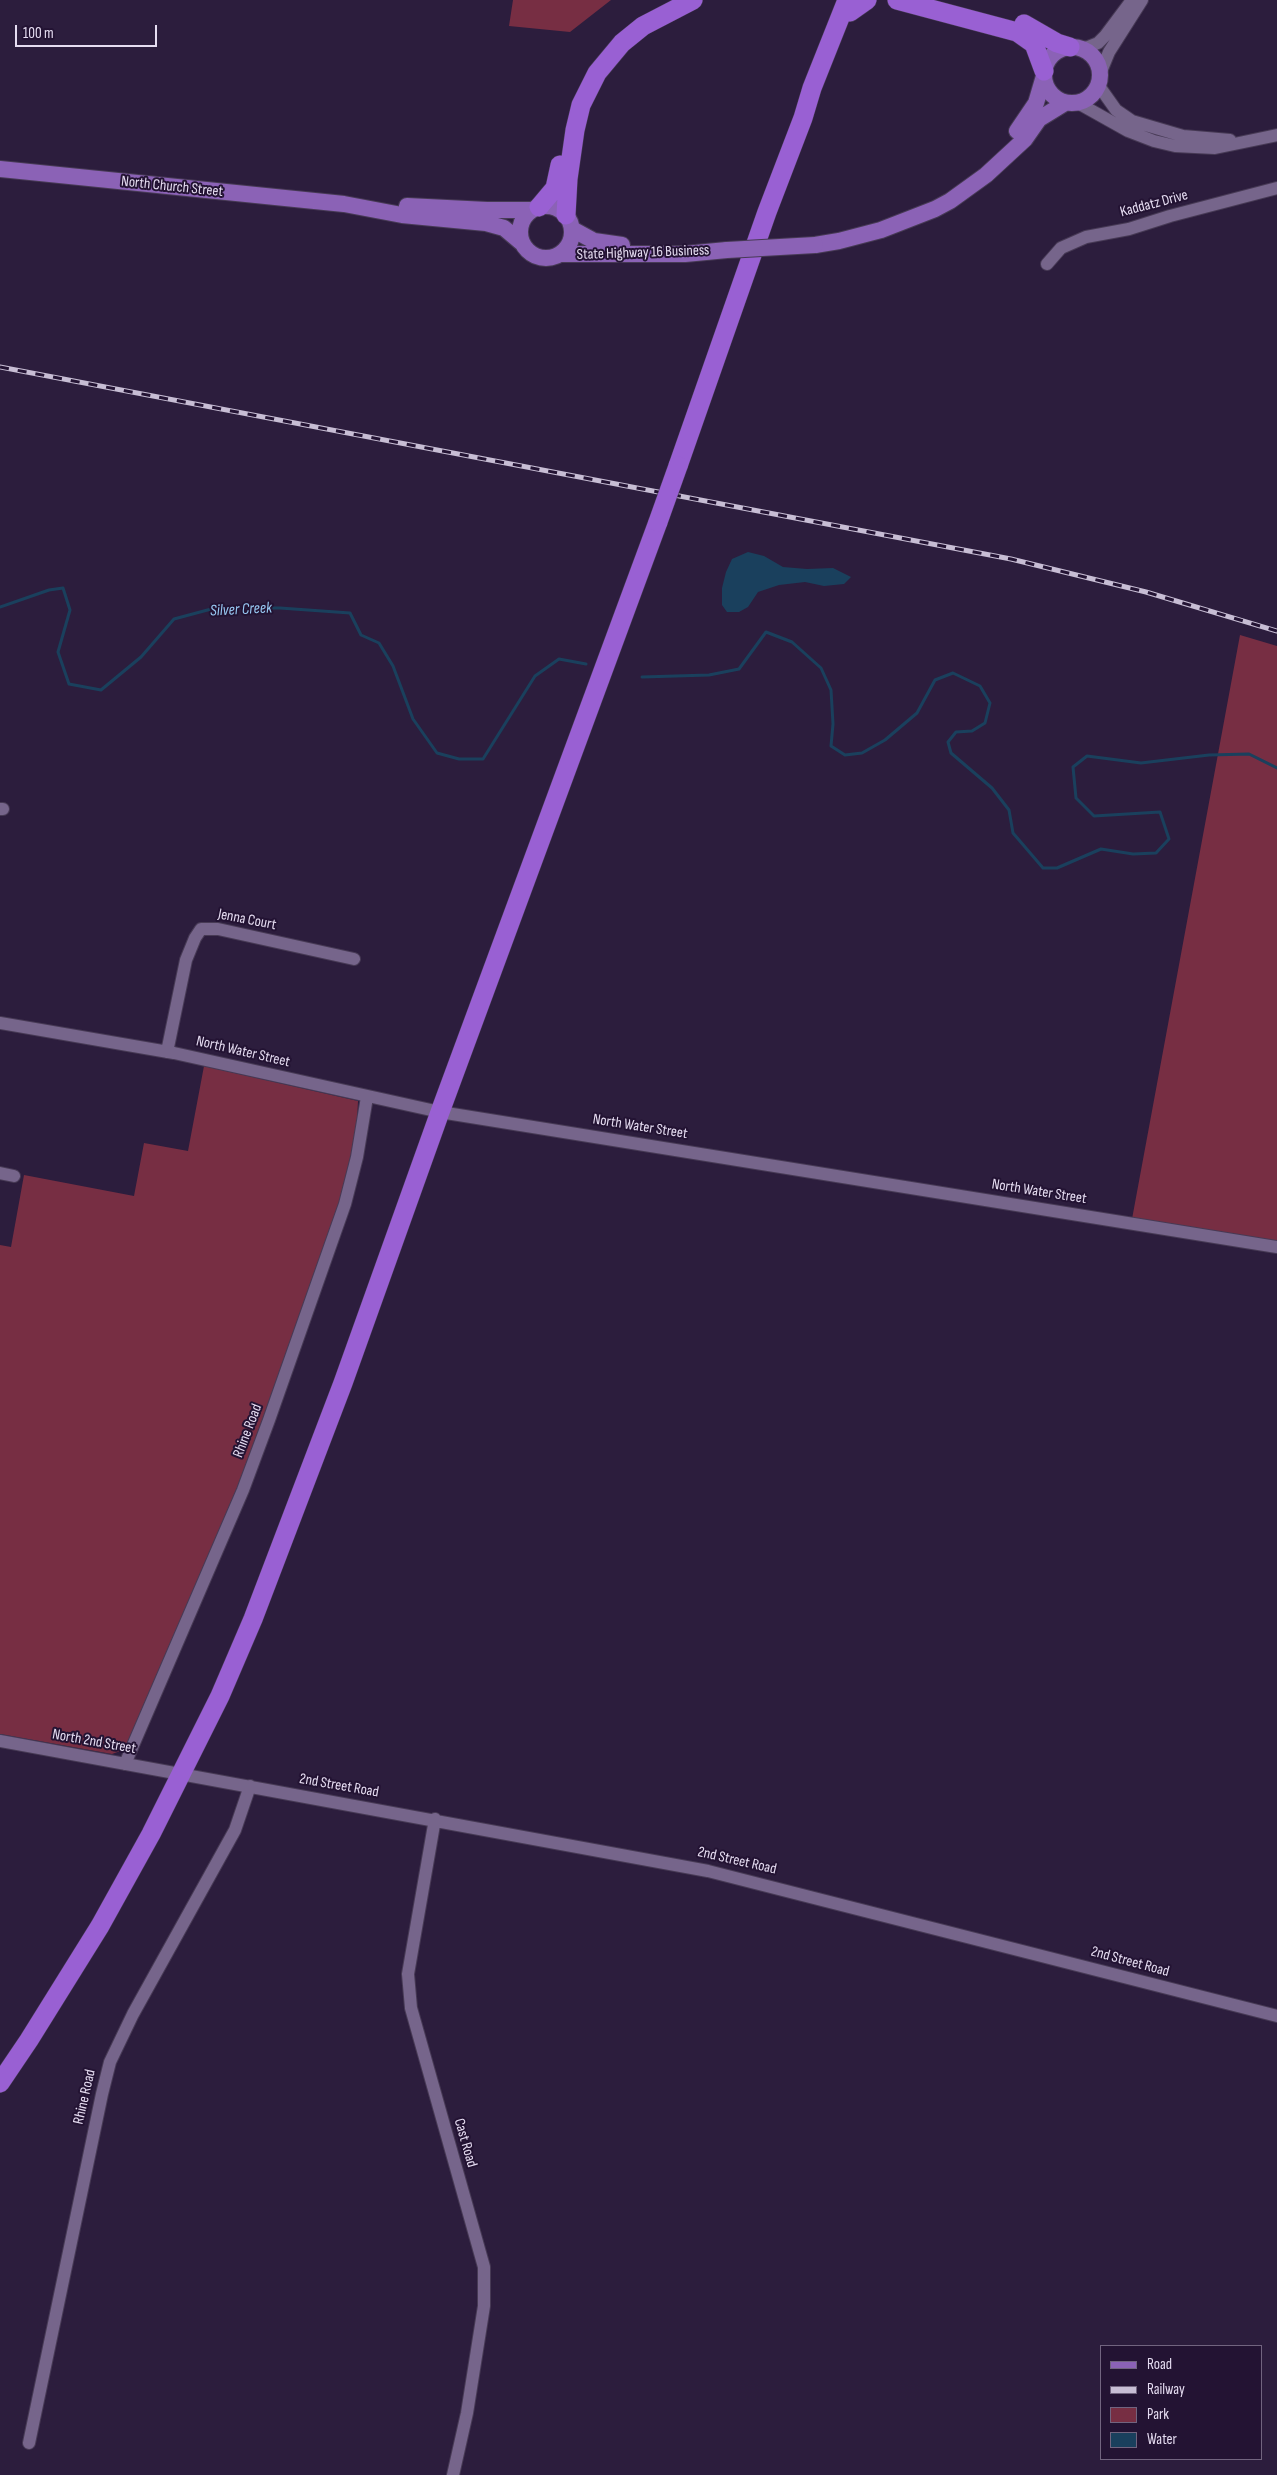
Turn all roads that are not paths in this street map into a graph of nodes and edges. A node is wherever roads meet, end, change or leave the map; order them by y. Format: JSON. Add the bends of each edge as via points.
{"nodes":[{"id":1,"x":672,"y":0,"type":"edge"},
{"id":2,"x":693,"y":0,"type":"edge"},
{"id":3,"x":867,"y":0,"type":"edge"},
{"id":4,"x":897,"y":0,"type":"edge"},
{"id":5,"x":936,"y":0,"type":"edge"},
{"id":6,"x":1132,"y":0,"type":"edge"},
{"id":7,"x":1142,"y":0,"type":"edge"},
{"id":8,"x":848,"y":4,"type":"edge"},
{"id":9,"x":1076,"y":48,"type":"junction"},
{"id":10,"x":1044,"y":73,"type":"junction"},
{"id":11,"x":1099,"y":80,"type":"junction"},
{"id":12,"x":1071,"y":103,"type":"junction"},
{"id":13,"x":1277,"y":135,"type":"edge"},
{"id":14,"x":1245,"y":140,"type":"junction"},
{"id":15,"x":0,"y":169,"type":"edge"},
{"id":16,"x":1277,"y":188,"type":"edge"},
{"id":17,"x":344,"y":204,"type":"junction"},
{"id":18,"x":536,"y":208,"type":"junction"},
{"id":19,"x":920,"y":214,"type":"junction"},
{"id":20,"x":569,"y":222,"type":"junction"},
{"id":21,"x":523,"y":244,"type":"junction"},
{"id":22,"x":726,"y":250,"type":"junction"},
{"id":23,"x":560,"y":254,"type":"junction"},
{"id":24,"x":1047,"y":264,"type":"dead end"},
{"id":25,"x":354,"y":960,"type":"dead end"},
{"id":26,"x":0,"y":1023,"type":"edge"},
{"id":27,"x":168,"y":1052,"type":"junction"},
{"id":28,"x":367,"y":1097,"type":"junction"},
{"id":29,"x":440,"y":1112,"type":"junction"},
{"id":30,"x":0,"y":1173,"type":"edge"},
{"id":31,"x":14,"y":1176,"type":"dead end"},
{"id":32,"x":1277,"y":1247,"type":"edge"},
{"id":33,"x":0,"y":1741,"type":"edge"},
{"id":34,"x":125,"y":1764,"type":"junction"},
{"id":35,"x":182,"y":1773,"type":"junction"},
{"id":36,"x":250,"y":1786,"type":"junction"},
{"id":37,"x":435,"y":1819,"type":"junction"},
{"id":38,"x":1277,"y":2016,"type":"edge"},
{"id":39,"x":0,"y":2083,"type":"edge"},
{"id":40,"x":29,"y":2442,"type":"dead end"},
{"id":41,"x":453,"y":2475,"type":"edge"}],
"edges":[{"from":1,"to":18,"type":"highway","via":[[615,35],[588,68],[572,103],[555,188]]},
{"from":2,"to":20,"type":"highway","via":[[643,26],[622,43],[596,73],[581,105],[575,130],[568,179]]},
{"from":3,"to":8,"type":"highway"},
{"from":4,"to":10,"type":"highway","via":[[1017,32],[1034,44]]},
{"from":5,"to":9,"type":"highway","via":[[1005,16],[1027,25],[1057,44]]},
{"from":6,"to":9,"type":"street","via":[[1098,43]]},
{"from":7,"to":11,"type":"street","via":[[1109,52]]},
{"from":8,"to":29,"type":"highway","bridge":true,"via":[[818,90],[803,118],[747,267],[658,522]]},
{"from":9,"to":10,"type":"main road","via":[[1056,52],[1046,64]]},
{"from":9,"to":11,"type":"main road","via":[[1095,60]]},
{"from":10,"to":12,"type":"main road","via":[[1050,93]]},
{"from":10,"to":19,"type":"main road","name":"State Highway 16 Business","via":[[1036,103],[1013,137],[982,167]]},
{"from":11,"to":12,"type":"main road","via":[[1092,94]]},
{"from":11,"to":14,"type":"street","via":[[1116,110],[1147,126],[1183,136]]},
{"from":12,"to":14,"type":"street","via":[[1128,131],[1162,143],[1208,148]]},
{"from":12,"to":19,"type":"main road","name":"State Highway 16 Business","via":[[1040,120],[1008,156],[971,188]]},
{"from":13,"to":14,"type":"street"},
{"from":15,"to":17,"type":"main road","name":"North Church Street"},
{"from":16,"to":24,"type":"street","name":"Kaddatz Drive","via":[[1129,229],[1086,237],[1061,248]]},
{"from":17,"to":18,"type":"main road","name":"North Church Street"},
{"from":17,"to":21,"type":"main road","name":"North Church Street","via":[[402,215],[496,225],[511,232]]},
{"from":18,"to":20,"type":"main road","via":[[554,207]]},
{"from":18,"to":21,"type":"main road","via":[[527,215],[520,229]]},
{"from":19,"to":22,"type":"main road","name":"State Highway 16 Business","bridge":true,"via":[[862,236],[815,245]]},
{"from":20,"to":22,"type":"main road","name":"State Highway 16 Business","via":[[603,244]]},
{"from":20,"to":23,"type":"main road","via":[[570,244]]},
{"from":21,"to":23,"type":"main road","via":[[528,251],[543,258]]},
{"from":22,"to":23,"type":"main road","name":"State Highway 16 Business","via":[[685,254]]},
{"from":25,"to":27,"type":"street","name":"Jenna Court","via":[[218,929],[201,929],[186,960]]},
{"from":26,"to":27,"type":"street","name":"North Water Street"},
{"from":27,"to":28,"type":"street","name":"North Water Street"},
{"from":28,"to":29,"type":"street","name":"North Water Street"},
{"from":28,"to":34,"type":"street","name":"Rhine Road","via":[[345,1204],[285,1376],[243,1490]]},
{"from":29,"to":32,"type":"street","name":"North Water Street"},
{"from":29,"to":35,"type":"highway","via":[[278,1558],[220,1696]]},
{"from":30,"to":31,"type":"street"},
{"from":33,"to":34,"type":"street","name":"North 2nd Street"},
{"from":34,"to":35,"type":"street","name":"North 2nd Street"},
{"from":35,"to":36,"type":"street","name":"2nd Street Road"},
{"from":35,"to":39,"type":"highway","via":[[100,1926]]},
{"from":36,"to":37,"type":"street","name":"2nd Street Road"},
{"from":36,"to":40,"type":"street","name":"Rhine Road","via":[[235,1830],[133,2014],[110,2062]]},
{"from":37,"to":38,"type":"street","name":"2nd Street Road","via":[[708,1871]]},
{"from":37,"to":41,"type":"street","name":"Cast Road","via":[[408,1974],[411,2008],[484,2267],[484,2306],[467,2413]]}]}
